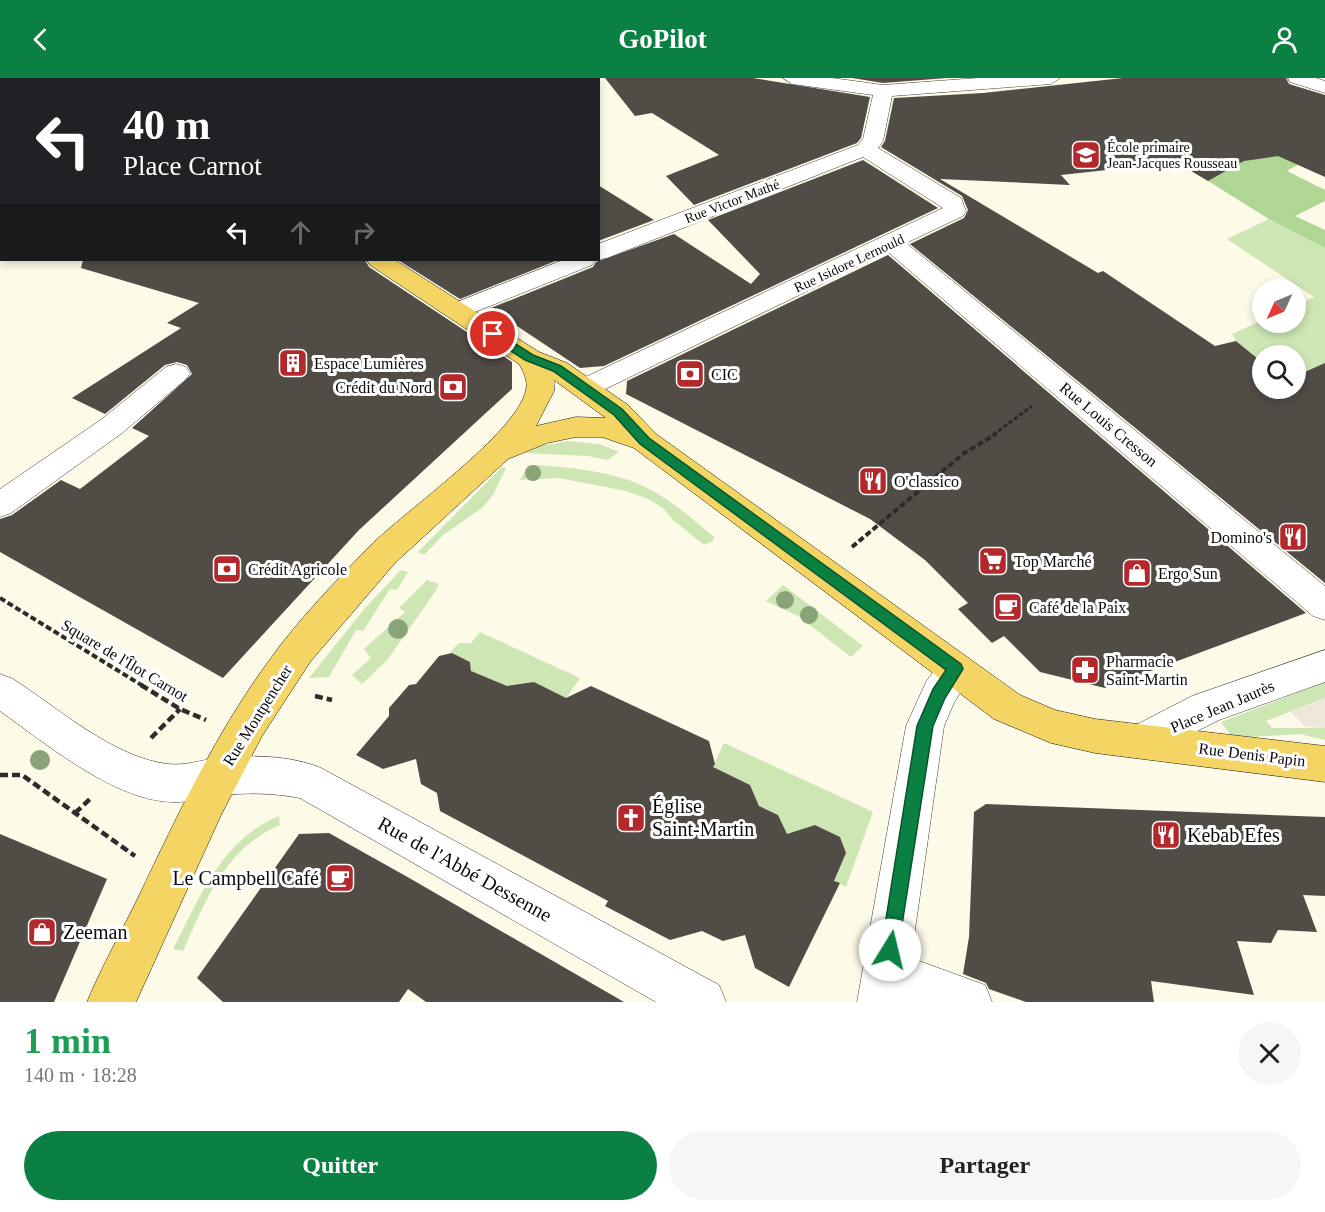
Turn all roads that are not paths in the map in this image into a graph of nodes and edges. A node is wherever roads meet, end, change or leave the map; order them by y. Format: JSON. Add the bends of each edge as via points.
{"nodes":[{"id":1,"x":792,"y":78,"type":"edge"},
{"id":2,"x":1051,"y":78,"type":"edge"},
{"id":3,"x":1297,"y":78,"type":"edge"},
{"id":4,"x":827,"y":81,"type":"edge"},
{"id":5,"x":1325,"y":87,"type":"edge"},
{"id":6,"x":883,"y":91,"type":"junction"},
{"id":7,"x":865,"y":149,"type":"junction"},
{"id":8,"x":891,"y":243,"type":"junction"},
{"id":9,"x":600,"y":253,"type":"edge"},
{"id":10,"x":381,"y":261,"type":"edge"},
{"id":11,"x":581,"y":261,"type":"edge"},
{"id":12,"x":456,"y":311,"type":"junction"},
{"id":13,"x":529,"y":358,"type":"junction"},
{"id":14,"x":176,"y":373,"type":"dead end"},
{"id":15,"x":585,"y":388,"type":"junction"},
{"id":16,"x":645,"y":441,"type":"junction"},
{"id":17,"x":497,"y":452,"type":"junction"},
{"id":18,"x":0,"y":505,"type":"edge"},
{"id":19,"x":1325,"y":606,"type":"edge"},
{"id":20,"x":1325,"y":666,"type":"edge"},
{"id":21,"x":956,"y":669,"type":"junction"},
{"id":22,"x":0,"y":690,"type":"edge"},
{"id":23,"x":1144,"y":740,"type":"junction"},
{"id":24,"x":1325,"y":764,"type":"edge"},
{"id":25,"x":218,"y":777,"type":"junction"},
{"id":26,"x":884,"y":987,"type":"edge"},
{"id":27,"x":111,"y":1002,"type":"edge"},
{"id":28,"x":702,"y":1002,"type":"edge"},
{"id":29,"x":968,"y":1002,"type":"edge"}],
"edges":[{"from":1,"to":4,"type":"street"},
{"from":2,"to":6,"type":"street"},
{"from":3,"to":5,"type":"street"},
{"from":4,"to":6,"type":"street"},
{"from":6,"to":7,"type":"street","via":[[873,141]]},
{"from":7,"to":8,"type":"street","name":"Rue Isidore Lernould","via":[[956,207],[951,215]]},
{"from":7,"to":9,"type":"street","name":"Rue Victor Mathé"},
{"from":8,"to":15,"type":"street","name":"Rue Isidore Lernould"},
{"from":8,"to":19,"type":"street","name":"Rue Louis Cresson"},
{"from":10,"to":12,"type":"main road"},
{"from":11,"to":12,"type":"street"},
{"from":12,"to":13,"type":"main road"},
{"from":13,"to":15,"type":"main road","via":[[557,369]]},
{"from":13,"to":17,"type":"main road","name":"Rue Montpencher","via":[[541,383],[539,394]]},
{"from":14,"to":18,"type":"street","via":[[112,426]]},
{"from":15,"to":16,"type":"main road","via":[[618,412]]},
{"from":16,"to":17,"type":"main road","name":"Rue Montpencher","via":[[602,427],[580,427],[537,436]]},
{"from":16,"to":21,"type":"main road"},
{"from":17,"to":25,"type":"main road","name":"Rue Montpencher","via":[[386,551],[323,621],[273,684]]},
{"from":20,"to":23,"type":"street","name":"Place Jean Jaurès","via":[[1206,708]]},
{"from":21,"to":23,"type":"main road","via":[[1007,707],[1051,726],[1095,736]]},
{"from":21,"to":26,"type":"street","via":[[925,726]]},
{"from":22,"to":25,"type":"street","name":"Rue de l'Abbé Dessenne","via":[[102,758],[144,779],[169,784]]},
{"from":23,"to":24,"type":"main road","name":"Rue Denis Papin"},
{"from":25,"to":27,"type":"main road","name":"Rue Montpencher"},
{"from":25,"to":28,"type":"street","name":"Rue de l'Abbé Dessenne","via":[[281,774],[308,781]]},
{"from":26,"to":29,"type":"street"}]}
